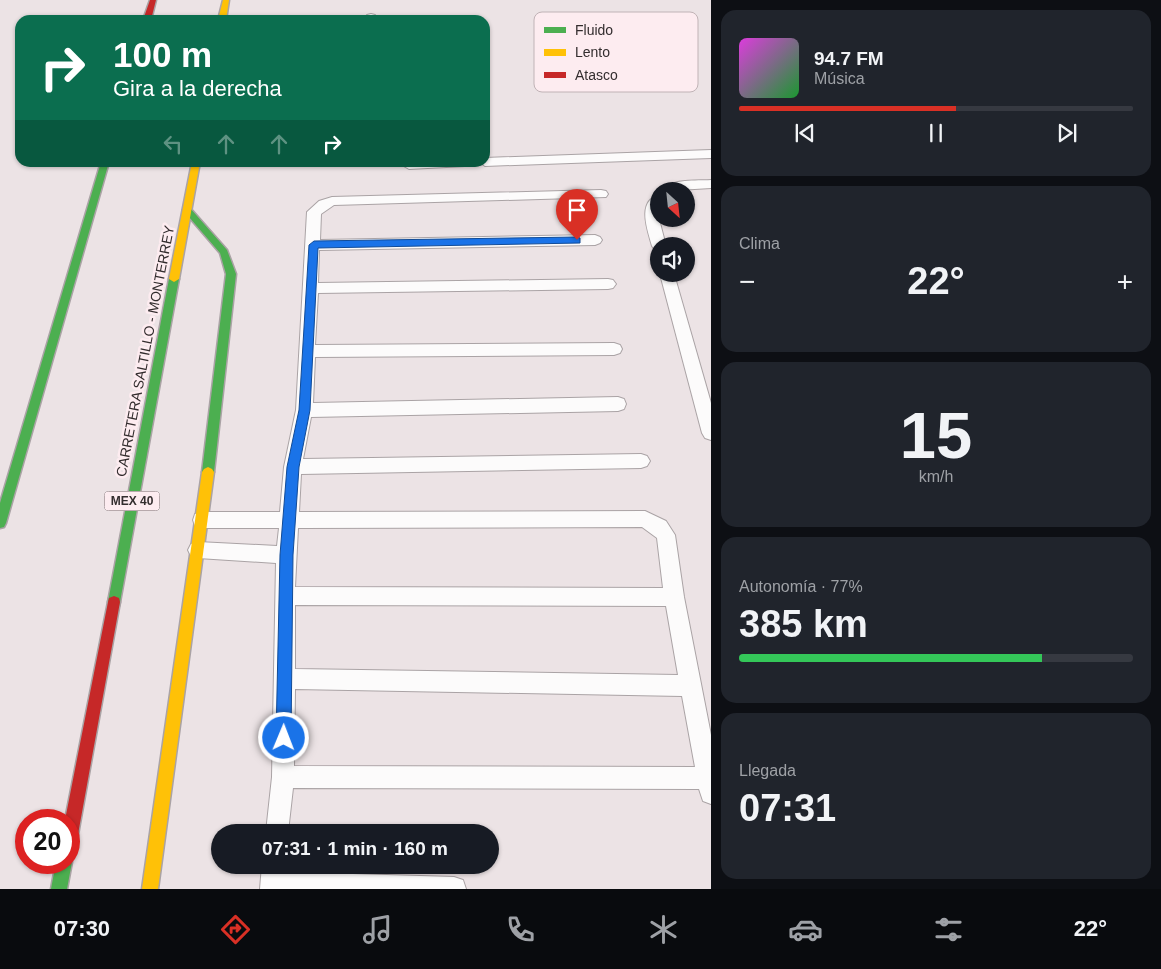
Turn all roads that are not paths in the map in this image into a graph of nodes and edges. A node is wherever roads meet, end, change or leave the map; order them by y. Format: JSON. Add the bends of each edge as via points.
{"nodes":[{"id":1,"x":153,"y":0,"type":"edge"},
{"id":2,"x":226,"y":0,"type":"edge"},
{"id":3,"x":148,"y":15,"type":"edge"},
{"id":4,"x":223,"y":15,"type":"edge"},
{"id":5,"x":711,"y":154,"type":"edge"},
{"id":6,"x":490,"y":162,"type":"edge"},
{"id":7,"x":104,"y":167,"type":"edge"},
{"id":8,"x":195,"y":167,"type":"edge"},
{"id":9,"x":711,"y":184,"type":"edge"},
{"id":10,"x":695,"y":185,"type":"edge"},
{"id":11,"x":601,"y":194,"type":"dead end"},
{"id":12,"x":187,"y":210,"type":"junction"},
{"id":13,"x":595,"y":240,"type":"dead end"},
{"id":14,"x":314,"y":245,"type":"junction"},
{"id":15,"x":669,"y":282,"type":"edge"},
{"id":16,"x":608,"y":284,"type":"dead end"},
{"id":17,"x":311,"y":288,"type":"junction"},
{"id":18,"x":614,"y":349,"type":"dead end"},
{"id":19,"x":307,"y":351,"type":"junction"},
{"id":20,"x":618,"y":404,"type":"dead end"},
{"id":21,"x":304,"y":410,"type":"junction"},
{"id":22,"x":711,"y":433,"type":"edge"},
{"id":23,"x":641,"y":461,"type":"dead end"},
{"id":24,"x":293,"y":467,"type":"junction"},
{"id":25,"x":202,"y":520,"type":"junction"},
{"id":26,"x":289,"y":521,"type":"junction"},
{"id":27,"x":0,"y":524,"type":"edge"},
{"id":28,"x":198,"y":550,"type":"junction"},
{"id":29,"x":286,"y":555,"type":"junction"},
{"id":30,"x":287,"y":596,"type":"junction"},
{"id":31,"x":674,"y":597,"type":"junction"},
{"id":32,"x":284,"y":679,"type":"junction"},
{"id":33,"x":691,"y":686,"type":"junction"},
{"id":34,"x":283,"y":777,"type":"junction"},
{"id":35,"x":710,"y":786,"type":"edge"},
{"id":36,"x":75,"y":809,"type":"edge"},
{"id":37,"x":278,"y":824,"type":"edge"},
{"id":38,"x":62,"y":874,"type":"edge"},
{"id":39,"x":273,"y":879,"type":"edge"},
{"id":40,"x":60,"y":889,"type":"edge"},
{"id":41,"x":150,"y":889,"type":"edge"},
{"id":42,"x":454,"y":889,"type":"edge"}],
"edges":[{"from":1,"to":3,"type":"main road"},
{"from":2,"to":4,"type":"main road"},
{"from":5,"to":6,"type":"lane"},
{"from":7,"to":27,"type":"main road"},
{"from":8,"to":12,"type":"main road","name":"CARRETERA SALTILLO - MONTERREY","number":"MEX 40"},
{"from":9,"to":10,"type":"lane"},
{"from":11,"to":14,"type":"lane","via":[[332,201],[314,212]]},
{"from":12,"to":25,"type":"main road","via":[[224,252],[231,274]]},
{"from":12,"to":36,"type":"main road","name":"CARRETERA SALTILLO - MONTERREY","number":"MEX 40"},
{"from":13,"to":14,"type":"lane"},
{"from":14,"to":17,"type":"lane"},
{"from":15,"to":22,"type":"lane"},
{"from":16,"to":17,"type":"lane"},
{"from":17,"to":19,"type":"lane"},
{"from":18,"to":19,"type":"lane"},
{"from":19,"to":21,"type":"lane"},
{"from":20,"to":21,"type":"lane"},
{"from":21,"to":24,"type":"lane"},
{"from":23,"to":24,"type":"lane"},
{"from":24,"to":26,"type":"lane"},
{"from":25,"to":26,"type":"lane"},
{"from":25,"to":28,"type":"main road"},
{"from":26,"to":29,"type":"lane"},
{"from":26,"to":31,"type":"lane","via":[[645,519],[666,535]]},
{"from":28,"to":29,"type":"lane"},
{"from":28,"to":41,"type":"main road"},
{"from":29,"to":30,"type":"lane"},
{"from":30,"to":31,"type":"lane"},
{"from":30,"to":32,"type":"lane"},
{"from":31,"to":33,"type":"lane"},
{"from":32,"to":33,"type":"lane"},
{"from":32,"to":34,"type":"lane"},
{"from":33,"to":35,"type":"lane"},
{"from":34,"to":35,"type":"lane"},
{"from":34,"to":37,"type":"lane"},
{"from":38,"to":40,"type":"main road"},
{"from":39,"to":42,"type":"lane"}]}
